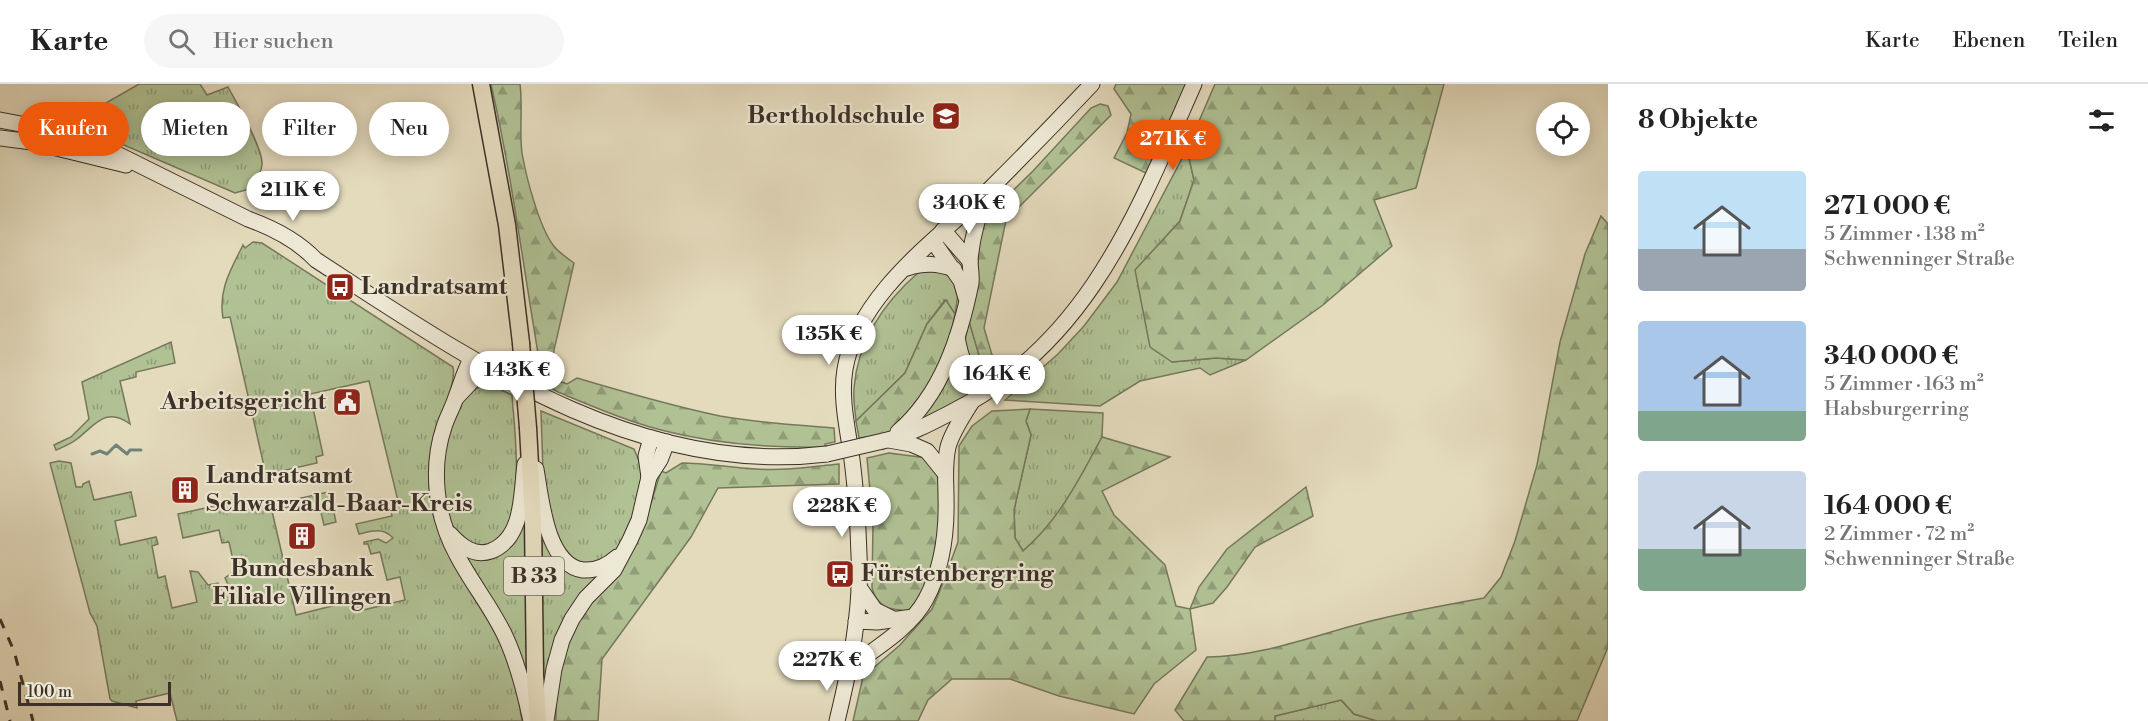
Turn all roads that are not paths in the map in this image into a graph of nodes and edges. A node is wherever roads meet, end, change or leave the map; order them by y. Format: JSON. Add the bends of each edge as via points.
{"nodes":[{"id":1,"x":481,"y":84,"type":"edge"},
{"id":2,"x":1092,"y":84,"type":"edge"},
{"id":3,"x":1194,"y":84,"type":"edge"},
{"id":4,"x":0,"y":120,"type":"edge"},
{"id":5,"x":0,"y":138,"type":"edge"},
{"id":6,"x":157,"y":174,"type":"junction"},
{"id":7,"x":989,"y":189,"type":"junction"},
{"id":8,"x":938,"y":235,"type":"junction"},
{"id":9,"x":970,"y":261,"type":"junction"},
{"id":10,"x":904,"y":269,"type":"junction"},
{"id":11,"x":954,"y":269,"type":"junction"},
{"id":12,"x":966,"y":298,"type":"junction"},
{"id":13,"x":957,"y":337,"type":"junction"},
{"id":14,"x":477,"y":363,"type":"junction"},
{"id":15,"x":1026,"y":364,"type":"junction"},
{"id":16,"x":971,"y":403,"type":"junction"},
{"id":17,"x":528,"y":429,"type":"junction"},
{"id":18,"x":651,"y":438,"type":"junction"},
{"id":19,"x":886,"y":440,"type":"junction"},
{"id":20,"x":667,"y":442,"type":"junction"},
{"id":21,"x":944,"y":472,"type":"junction"},
{"id":22,"x":649,"y":477,"type":"junction"},
{"id":23,"x":448,"y":532,"type":"junction"},
{"id":24,"x":624,"y":551,"type":"junction"},
{"id":25,"x":859,"y":587,"type":"junction"},
{"id":26,"x":855,"y":626,"type":"junction"},
{"id":27,"x":894,"y":626,"type":"junction"},
{"id":28,"x":848,"y":669,"type":"junction"},
{"id":29,"x":531,"y":721,"type":"edge"},
{"id":30,"x":538,"y":721,"type":"edge"},
{"id":31,"x":546,"y":721,"type":"edge"},
{"id":32,"x":837,"y":721,"type":"edge"}],
"edges":[{"from":1,"to":17,"type":"main road","number":"B 33","bridge":true,"via":[[507,225]]},
{"from":2,"to":7,"type":"main road"},
{"from":3,"to":15,"type":"main road","via":[[1150,183],[1099,278],[1060,330]]},
{"from":4,"to":6,"type":"main road","via":[[93,142]]},
{"from":5,"to":6,"type":"main road","via":[[77,152]]},
{"from":6,"to":14,"type":"main road","via":[[248,219],[265,236],[302,257],[316,260]]},
{"from":7,"to":8,"type":"main road"},
{"from":7,"to":9,"type":"main road","via":[[979,212]]},
{"from":8,"to":9,"type":"main road"},
{"from":8,"to":10,"type":"main road"},
{"from":8,"to":11,"type":"main road"},
{"from":9,"to":12,"type":"main road","via":[[971,281]]},
{"from":10,"to":11,"type":"main road","via":[[923,263]]},
{"from":10,"to":25,"type":"main road","via":[[864,321],[845,369]]},
{"from":11,"to":12,"type":"main road"},
{"from":12,"to":13,"type":"main road"},
{"from":13,"to":15,"type":"main road","via":[[966,369],[974,375],[990,378]]},
{"from":13,"to":19,"type":"main road","via":[[927,400],[913,419]]},
{"from":14,"to":18,"type":"main road","via":[[619,429]]},
{"from":14,"to":23,"type":"main road","via":[[463,375],[438,454],[439,506]]},
{"from":15,"to":16,"type":"main road"},
{"from":16,"to":19,"type":"main road"},
{"from":16,"to":21,"type":"main road","via":[[948,445]]},
{"from":17,"to":23,"type":"main road","via":[[520,509],[507,541],[499,548],[474,552],[462,547]]},
{"from":17,"to":24,"type":"main road","via":[[547,526],[559,554],[577,569],[589,570],[600,568]]},
{"from":17,"to":30,"type":"main road","number":"B 33"},
{"from":18,"to":20,"type":"main road"},
{"from":18,"to":22,"type":"main road","via":[[646,456]]},
{"from":19,"to":20,"type":"main road","bridge":true,"via":[[827,454],[763,458]]},
{"from":19,"to":21,"type":"main road","via":[[911,444],[927,452]]},
{"from":20,"to":22,"type":"main road"},
{"from":21,"to":27,"type":"main road","via":[[945,535],[936,576],[926,600],[913,617]]},
{"from":22,"to":24,"type":"main road","via":[[639,520]]},
{"from":23,"to":29,"type":"main road","via":[[456,554],[506,637]]},
{"from":24,"to":31,"type":"main road","via":[[614,570],[586,598],[562,640]]},
{"from":25,"to":26,"type":"main road"},
{"from":25,"to":27,"type":"main road","via":[[875,610]]},
{"from":26,"to":27,"type":"main road","via":[[877,622]]},
{"from":26,"to":28,"type":"main road"},
{"from":27,"to":28,"type":"main road"},
{"from":28,"to":32,"type":"main road"}]}
